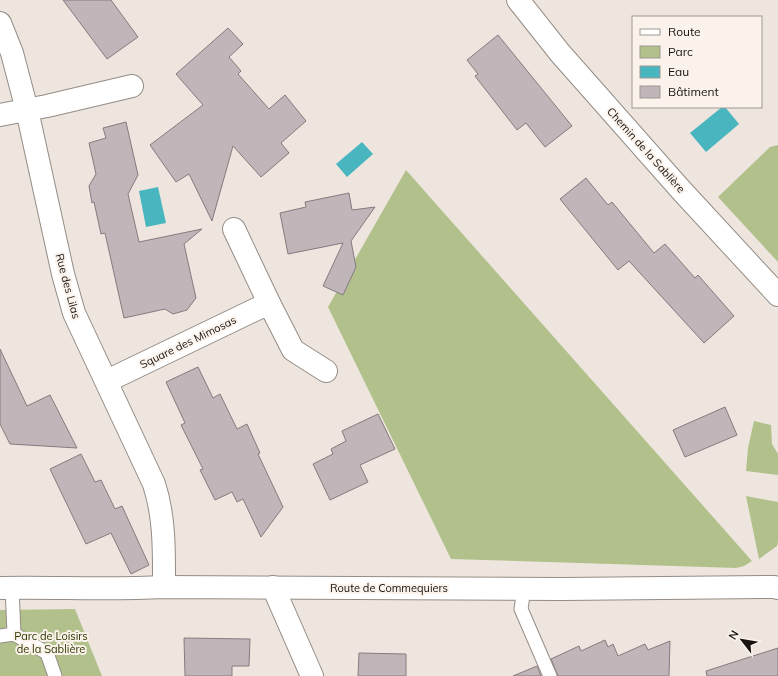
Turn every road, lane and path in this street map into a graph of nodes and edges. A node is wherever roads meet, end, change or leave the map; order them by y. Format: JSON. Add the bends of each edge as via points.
{"nodes":[{"id":1,"x":518,"y":0,"type":"edge"},
{"id":2,"x":0,"y":23,"type":"edge"},
{"id":3,"x":132,"y":86,"type":"dead end"},
{"id":4,"x":27,"y":110,"type":"junction"},
{"id":5,"x":0,"y":116,"type":"edge"},
{"id":6,"x":234,"y":229,"type":"dead end"},
{"id":7,"x":778,"y":295,"type":"edge"},
{"id":8,"x":269,"y":303,"type":"junction"},
{"id":9,"x":326,"y":371,"type":"dead end"},
{"id":10,"x":107,"y":381,"type":"junction"},
{"id":11,"x":777,"y":585,"type":"edge"},
{"id":12,"x":6,"y":587,"type":"edge"},
{"id":13,"x":164,"y":587,"type":"junction"},
{"id":14,"x":273,"y":587,"type":"junction"},
{"id":15,"x":524,"y":589,"type":"junction"},
{"id":16,"x":14,"y":634,"type":"junction"},
{"id":17,"x":0,"y":636,"type":"edge"},
{"id":18,"x":55,"y":676,"type":"edge"},
{"id":19,"x":312,"y":676,"type":"edge"},
{"id":20,"x":550,"y":676,"type":"edge"}],
"edges":[{"from":1,"to":7,"type":"street","name":"Chemin de la Sablière","via":[[560,53]]},
{"from":2,"to":4,"type":"street","name":"Rue des Lilas","via":[[12,53]]},
{"from":3,"to":4,"type":"street"},
{"from":4,"to":5,"type":"street"},
{"from":4,"to":10,"type":"street","name":"Rue des Lilas","via":[[74,313]]},
{"from":6,"to":8,"type":"street"},
{"from":8,"to":9,"type":"street","via":[[293,350]]},
{"from":8,"to":10,"type":"street","name":"Square des Mimosas"},
{"from":10,"to":13,"type":"street","name":"Rue des Lilas","via":[[154,484],[160,503],[164,539]]},
{"from":11,"to":15,"type":"street","name":"Route de Commequiers"},
{"from":12,"to":13,"type":"street","name":"Route de Commequiers"},
{"from":12,"to":16,"type":"lane"},
{"from":13,"to":14,"type":"street","name":"Route de Commequiers"},
{"from":14,"to":15,"type":"street","name":"Route de Commequiers"},
{"from":14,"to":19,"type":"street"},
{"from":15,"to":20,"type":"lane","via":[[521,609]]},
{"from":16,"to":17,"type":"lane"},
{"from":16,"to":18,"type":"lane","via":[[47,653]]}]}
